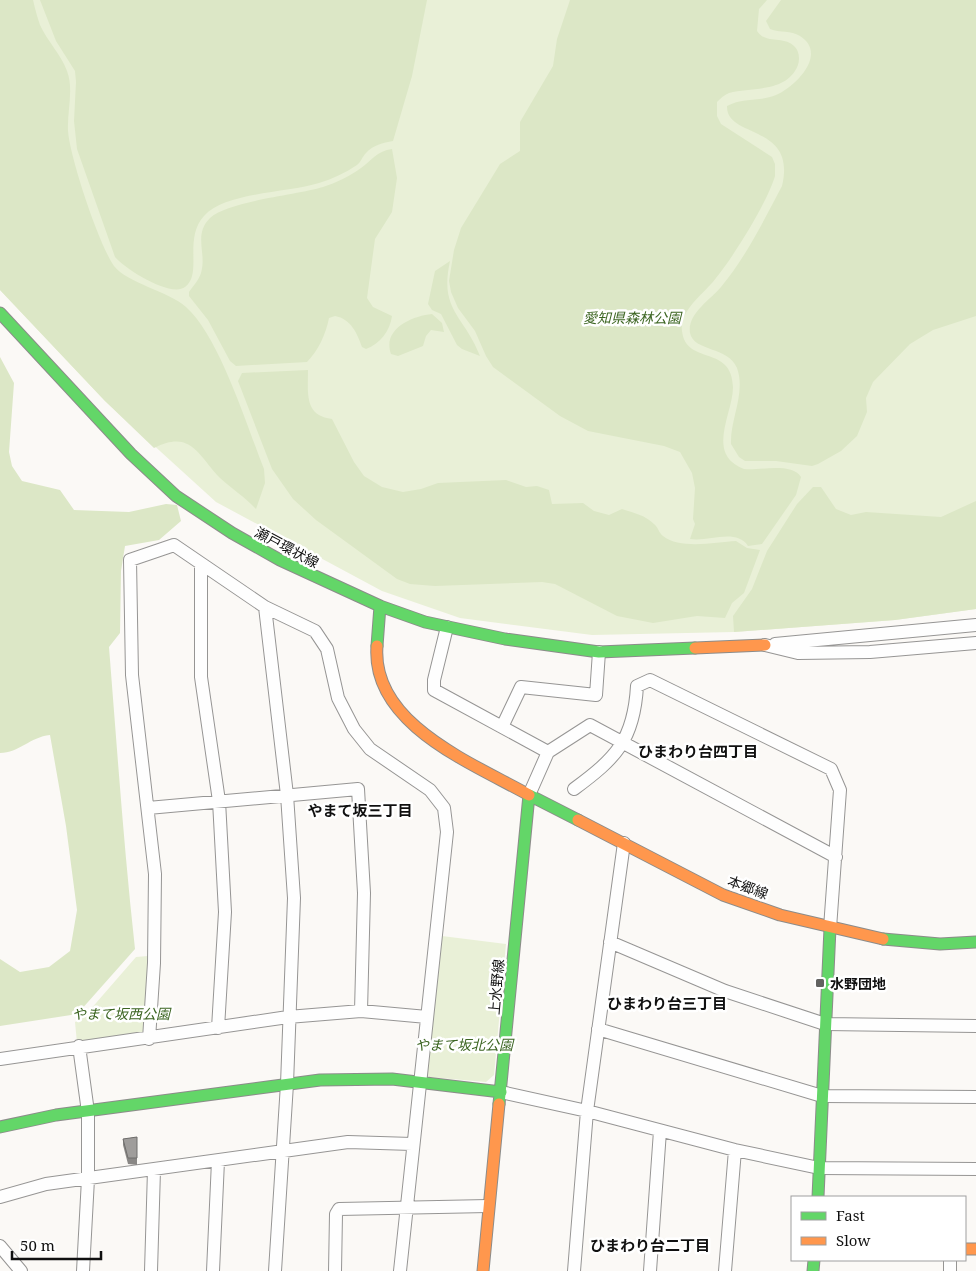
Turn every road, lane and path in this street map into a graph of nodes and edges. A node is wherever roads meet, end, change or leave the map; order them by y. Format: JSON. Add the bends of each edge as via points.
{"nodes":[{"id":1,"x":0,"y":313,"type":"edge"},
{"id":2,"x":200,"y":565,"type":"junction"},
{"id":3,"x":380,"y":606,"type":"junction"},
{"id":4,"x":265,"y":607,"type":"junction"},
{"id":5,"x":976,"y":625,"type":"edge"},
{"id":6,"x":447,"y":627,"type":"junction"},
{"id":7,"x":976,"y":643,"type":"edge"},
{"id":8,"x":765,"y":646,"type":"junction"},
{"id":9,"x":598,"y":652,"type":"junction"},
{"id":10,"x":502,"y":727,"type":"junction"},
{"id":11,"x":624,"y":743,"type":"junction"},
{"id":12,"x":548,"y":752,"type":"junction"},
{"id":13,"x":574,"y":789,"type":"dead end"},
{"id":14,"x":287,"y":795,"type":"junction"},
{"id":15,"x":529,"y":795,"type":"junction"},
{"id":16,"x":219,"y":801,"type":"junction"},
{"id":17,"x":148,"y":808,"type":"junction"},
{"id":18,"x":624,"y":843,"type":"junction"},
{"id":19,"x":836,"y":856,"type":"junction"},
{"id":20,"x":830,"y":928,"type":"junction"},
{"id":21,"x":610,"y":942,"type":"junction"},
{"id":22,"x":976,"y":942,"type":"edge"},
{"id":23,"x":361,"y":1011,"type":"junction"},
{"id":24,"x":288,"y":1016,"type":"junction"},
{"id":25,"x":427,"y":1017,"type":"junction"},
{"id":26,"x":825,"y":1024,"type":"junction"},
{"id":27,"x":976,"y":1026,"type":"edge"},
{"id":28,"x":218,"y":1028,"type":"junction"},
{"id":29,"x":598,"y":1029,"type":"junction"},
{"id":30,"x":149,"y":1039,"type":"junction"},
{"id":31,"x":79,"y":1046,"type":"junction"},
{"id":32,"x":0,"y":1059,"type":"edge"},
{"id":33,"x":420,"y":1082,"type":"junction"},
{"id":34,"x":287,"y":1084,"type":"junction"},
{"id":35,"x":501,"y":1092,"type":"junction"},
{"id":36,"x":822,"y":1096,"type":"junction"},
{"id":37,"x":976,"y":1097,"type":"edge"},
{"id":38,"x":587,"y":1111,"type":"junction"},
{"id":39,"x":88,"y":1112,"type":"junction"},
{"id":40,"x":0,"y":1127,"type":"edge"},
{"id":41,"x":660,"y":1131,"type":"junction"},
{"id":42,"x":412,"y":1144,"type":"junction"},
{"id":43,"x":735,"y":1150,"type":"junction"},
{"id":44,"x":282,"y":1151,"type":"junction"},
{"id":45,"x":218,"y":1161,"type":"junction"},
{"id":46,"x":819,"y":1168,"type":"junction"},
{"id":47,"x":976,"y":1169,"type":"edge"},
{"id":48,"x":154,"y":1170,"type":"junction"},
{"id":49,"x":88,"y":1179,"type":"junction"},
{"id":50,"x":818,"y":1196,"type":"edge"},
{"id":51,"x":0,"y":1197,"type":"edge"},
{"id":52,"x":488,"y":1206,"type":"junction"},
{"id":53,"x":405,"y":1208,"type":"junction"},
{"id":54,"x":0,"y":1246,"type":"edge"},
{"id":55,"x":21,"y":1271,"type":"edge"},
{"id":56,"x":83,"y":1271,"type":"edge"},
{"id":57,"x":151,"y":1271,"type":"edge"},
{"id":58,"x":213,"y":1271,"type":"edge"},
{"id":59,"x":275,"y":1271,"type":"edge"},
{"id":60,"x":336,"y":1271,"type":"edge"},
{"id":61,"x":400,"y":1271,"type":"edge"},
{"id":62,"x":483,"y":1271,"type":"edge"},
{"id":63,"x":574,"y":1271,"type":"edge"},
{"id":64,"x":650,"y":1271,"type":"edge"},
{"id":65,"x":725,"y":1271,"type":"edge"}],
"edges":[{"from":1,"to":3,"type":"street","name":"瀬戸環状線","via":[[63,384],[141,464],[184,502],[260,551],[341,591]]},
{"from":2,"to":4,"type":"street"},
{"from":2,"to":16,"type":"street","via":[[201,677]]},
{"from":2,"to":17,"type":"street","via":[[174,545],[130,560],[132,675]]},
{"from":3,"to":6,"type":"street","name":"瀬戸環状線"},
{"from":3,"to":15,"type":"street","via":[[376,656],[382,684],[393,705],[425,736]]},
{"from":4,"to":14,"type":"street"},
{"from":4,"to":25,"type":"street","via":[[315,631],[327,649],[338,698],[354,729],[370,749],[430,790],[444,808],[447,832]]},
{"from":5,"to":8,"type":"street"},
{"from":6,"to":9,"type":"street","name":"瀬戸環状線","via":[[514,641]]},
{"from":6,"to":10,"type":"street","via":[[434,690]]},
{"from":7,"to":8,"type":"street","via":[[870,652],[798,652]]},
{"from":8,"to":9,"type":"street","name":"瀬戸環状線"},
{"from":9,"to":10,"type":"street","via":[[596,695],[521,687]]},
{"from":10,"to":12,"type":"street"},
{"from":11,"to":12,"type":"street","via":[[590,725]]},
{"from":11,"to":13,"type":"street","via":[[603,768]]},
{"from":11,"to":19,"type":"street"},
{"from":11,"to":19,"type":"street","via":[[636,709],[637,686],[650,680],[831,769],[840,790]]},
{"from":12,"to":15,"type":"street"},
{"from":14,"to":16,"type":"street"},
{"from":14,"to":23,"type":"street","via":[[358,789],[364,893]]},
{"from":14,"to":24,"type":"street","via":[[294,898]]},
{"from":15,"to":18,"type":"street","name":"本郷線"},
{"from":15,"to":35,"type":"street","name":"上水野線"},
{"from":16,"to":17,"type":"street"},
{"from":16,"to":28,"type":"street","via":[[225,912]]},
{"from":17,"to":30,"type":"street","via":[[155,874]]},
{"from":18,"to":20,"type":"street","name":"本郷線","via":[[723,895]]},
{"from":18,"to":21,"type":"street"},
{"from":19,"to":20,"type":"street"},
{"from":20,"to":22,"type":"street","name":"本郷線","via":[[881,939],[940,944]]},
{"from":20,"to":26,"type":"street"},
{"from":21,"to":26,"type":"street","via":[[725,991]]},
{"from":21,"to":29,"type":"street"},
{"from":23,"to":24,"type":"street"},
{"from":23,"to":25,"type":"street"},
{"from":24,"to":28,"type":"street"},
{"from":24,"to":34,"type":"street"},
{"from":25,"to":33,"type":"street"},
{"from":26,"to":27,"type":"street"},
{"from":26,"to":36,"type":"street"},
{"from":28,"to":30,"type":"street"},
{"from":29,"to":36,"type":"street"},
{"from":29,"to":38,"type":"street"},
{"from":30,"to":31,"type":"street"},
{"from":31,"to":32,"type":"street"},
{"from":31,"to":39,"type":"street"},
{"from":33,"to":34,"type":"street","via":[[377,1078]]},
{"from":33,"to":35,"type":"street"},
{"from":33,"to":42,"type":"street"},
{"from":34,"to":39,"type":"street"},
{"from":34,"to":44,"type":"street"},
{"from":35,"to":38,"type":"street"},
{"from":35,"to":52,"type":"street","name":"上水野線"},
{"from":36,"to":37,"type":"street"},
{"from":36,"to":46,"type":"street"},
{"from":38,"to":41,"type":"street"},
{"from":38,"to":63,"type":"street"},
{"from":39,"to":40,"type":"street"},
{"from":39,"to":49,"type":"street"},
{"from":41,"to":43,"type":"street"},
{"from":41,"to":64,"type":"street"},
{"from":42,"to":44,"type":"street","via":[[348,1142]]},
{"from":42,"to":53,"type":"street"},
{"from":43,"to":46,"type":"street"},
{"from":43,"to":65,"type":"street"},
{"from":44,"to":45,"type":"street"},
{"from":44,"to":59,"type":"street"},
{"from":45,"to":48,"type":"street"},
{"from":45,"to":58,"type":"street"},
{"from":46,"to":47,"type":"street"},
{"from":46,"to":50,"type":"street"},
{"from":48,"to":49,"type":"street"},
{"from":48,"to":57,"type":"street"},
{"from":49,"to":51,"type":"street","via":[[46,1184]]},
{"from":49,"to":56,"type":"street"},
{"from":52,"to":53,"type":"street"},
{"from":52,"to":62,"type":"street","name":"上水野線"},
{"from":53,"to":60,"type":"street","via":[[339,1209],[336,1214]]},
{"from":53,"to":61,"type":"street"},
{"from":54,"to":55,"type":"street"}]}
